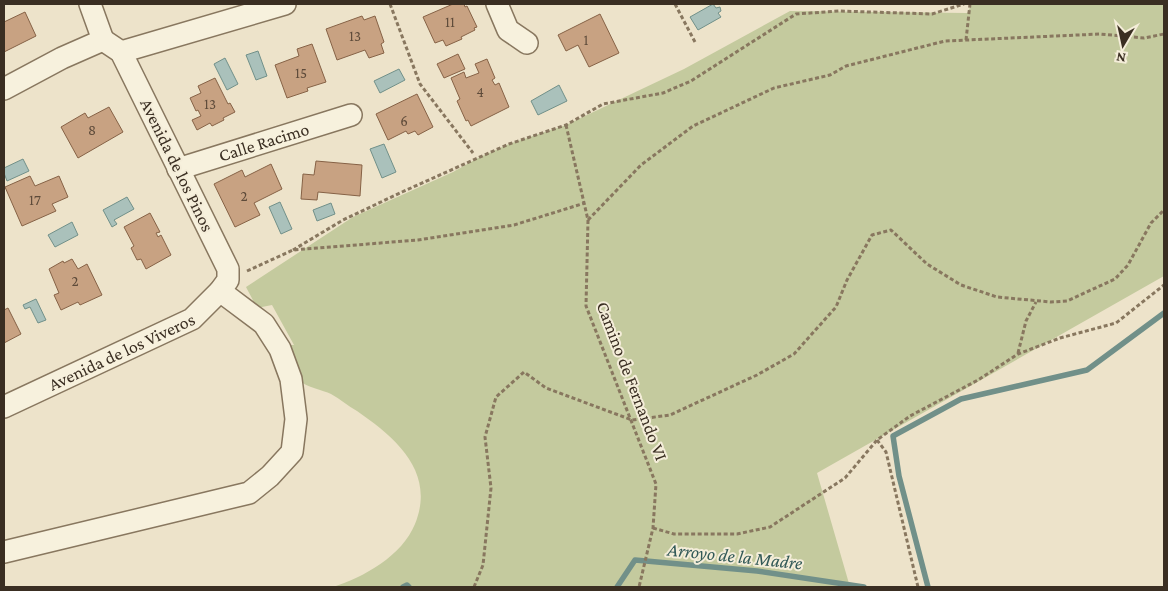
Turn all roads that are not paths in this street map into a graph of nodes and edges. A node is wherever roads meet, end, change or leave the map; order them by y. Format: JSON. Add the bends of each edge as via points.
{"nodes":[{"id":1,"x":90,"y":4,"type":"edge"},
{"id":2,"x":285,"y":4,"type":"edge"},
{"id":3,"x":497,"y":4,"type":"edge"},
{"id":4,"x":103,"y":40,"type":"junction"},
{"id":5,"x":527,"y":43,"type":"dead end"},
{"id":6,"x":121,"y":52,"type":"junction"},
{"id":7,"x":4,"y":89,"type":"edge"},
{"id":8,"x":351,"y":115,"type":"dead end"},
{"id":9,"x":178,"y":169,"type":"junction"},
{"id":10,"x":224,"y":285,"type":"junction"},
{"id":11,"x":4,"y":407,"type":"edge"},
{"id":12,"x":4,"y":552,"type":"edge"}],
"edges":[{"from":1,"to":4,"type":"street"},
{"from":2,"to":6,"type":"street"},
{"from":3,"to":5,"type":"street","via":[[508,30]]},
{"from":4,"to":6,"type":"street"},
{"from":4,"to":7,"type":"street"},
{"from":6,"to":9,"type":"street","name":"Avenida de los Pinos"},
{"from":8,"to":9,"type":"street","name":"Calle Racimo"},
{"from":9,"to":10,"type":"street","name":"Avenida de los Pinos","via":[[228,269]]},
{"from":10,"to":11,"type":"street","name":"Avenida de los Viveros","via":[[192,319]]},
{"from":10,"to":12,"type":"street","via":[[264,324],[280,349],[291,379],[296,419],[292,452],[270,476],[249,492]]}]}
